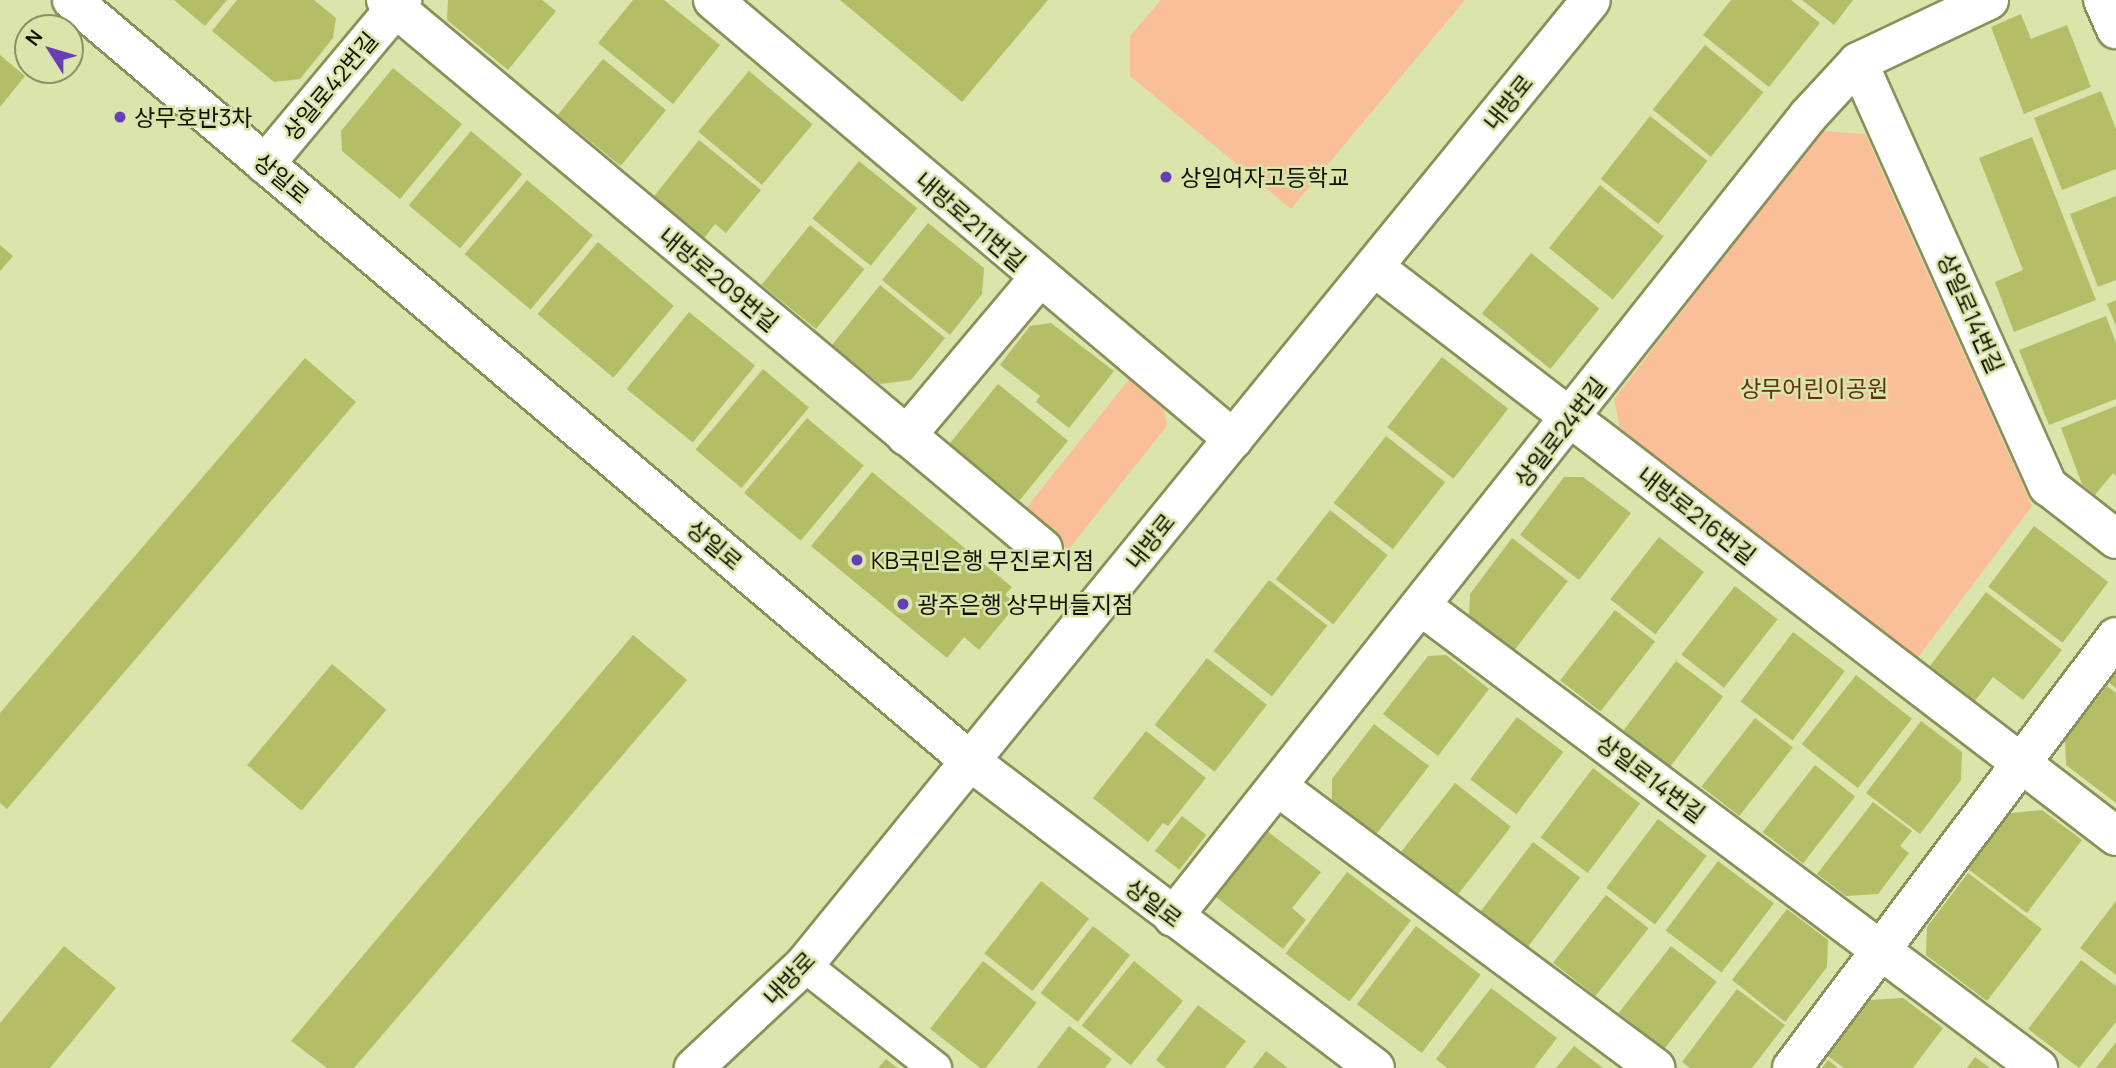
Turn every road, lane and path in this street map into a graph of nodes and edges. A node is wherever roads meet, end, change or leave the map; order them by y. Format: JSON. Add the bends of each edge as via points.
{"nodes":[{"id":1,"x":72,"y":0,"type":"edge"},
{"id":2,"x":713,"y":0,"type":"edge"},
{"id":3,"x":1591,"y":0,"type":"edge"},
{"id":4,"x":1989,"y":0,"type":"edge"},
{"id":5,"x":2103,"y":0,"type":"edge"},
{"id":6,"x":395,"y":3,"type":"edge"},
{"id":7,"x":2116,"y":29,"type":"edge"},
{"id":8,"x":1858,"y":62,"type":"junction"},
{"id":9,"x":265,"y":164,"type":"junction"},
{"id":10,"x":1374,"y":267,"type":"junction"},
{"id":11,"x":1038,"y":279,"type":"junction"},
{"id":12,"x":1572,"y":419,"type":"junction"},
{"id":13,"x":906,"y":436,"type":"junction"},
{"id":14,"x":1233,"y":439,"type":"junction"},
{"id":15,"x":2116,"y":539,"type":"edge"},
{"id":16,"x":1043,"y":549,"type":"dead end"},
{"id":17,"x":1421,"y":606,"type":"junction"},
{"id":18,"x":2116,"y":637,"type":"edge"},
{"id":19,"x":970,"y":761,"type":"junction"},
{"id":20,"x":2020,"y":765,"type":"junction"},
{"id":21,"x":1277,"y":786,"type":"junction"},
{"id":22,"x":2116,"y":836,"type":"edge"},
{"id":23,"x":1173,"y":917,"type":"junction"},
{"id":24,"x":1881,"y":949,"type":"junction"},
{"id":25,"x":804,"y":965,"type":"junction"},
{"id":26,"x":694,"y":1068,"type":"edge"},
{"id":27,"x":935,"y":1068,"type":"edge"},
{"id":28,"x":1373,"y":1068,"type":"edge"},
{"id":29,"x":1655,"y":1068,"type":"edge"},
{"id":30,"x":1792,"y":1068,"type":"edge"},
{"id":31,"x":2038,"y":1068,"type":"edge"}],
"edges":[{"from":1,"to":9,"type":"street","name":"상일로"},
{"from":2,"to":11,"type":"street","name":"내방로211번길"},
{"from":3,"to":10,"type":"street","name":"내방로"},
{"from":4,"to":8,"type":"street","name":"상일로24번길"},
{"from":5,"to":7,"type":"street"},
{"from":6,"to":9,"type":"street","name":"상일로42번길"},
{"from":6,"to":13,"type":"street","name":"내방로209번길"},
{"from":8,"to":12,"type":"street","name":"상일로24번길","via":[[1808,116]]},
{"from":8,"to":15,"type":"street","name":"상일로14번길","via":[[2048,486]]},
{"from":9,"to":19,"type":"street","name":"상일로"},
{"from":10,"to":12,"type":"street","name":"내방로216번길"},
{"from":10,"to":14,"type":"street","name":"내방로"},
{"from":11,"to":13,"type":"street"},
{"from":11,"to":14,"type":"street","name":"내방로211번길"},
{"from":12,"to":17,"type":"street","name":"상일로24번길"},
{"from":12,"to":20,"type":"street","name":"내방로216번길"},
{"from":13,"to":16,"type":"street","name":"내방로209번길"},
{"from":14,"to":19,"type":"street","name":"내방로"},
{"from":17,"to":21,"type":"street","name":"상일로24번길"},
{"from":17,"to":24,"type":"street","name":"상일로14번길"},
{"from":18,"to":20,"type":"street"},
{"from":19,"to":23,"type":"street","name":"상일로"},
{"from":19,"to":25,"type":"street","name":"내방로"},
{"from":20,"to":22,"type":"street","name":"내방로216번길"},
{"from":20,"to":24,"type":"street"},
{"from":21,"to":23,"type":"street","name":"상일로24번길"},
{"from":21,"to":29,"type":"street"},
{"from":23,"to":28,"type":"street","name":"상일로"},
{"from":24,"to":30,"type":"street"},
{"from":24,"to":31,"type":"street","name":"상일로14번길"},
{"from":25,"to":26,"type":"street","name":"내방로"},
{"from":25,"to":27,"type":"street"}]}
